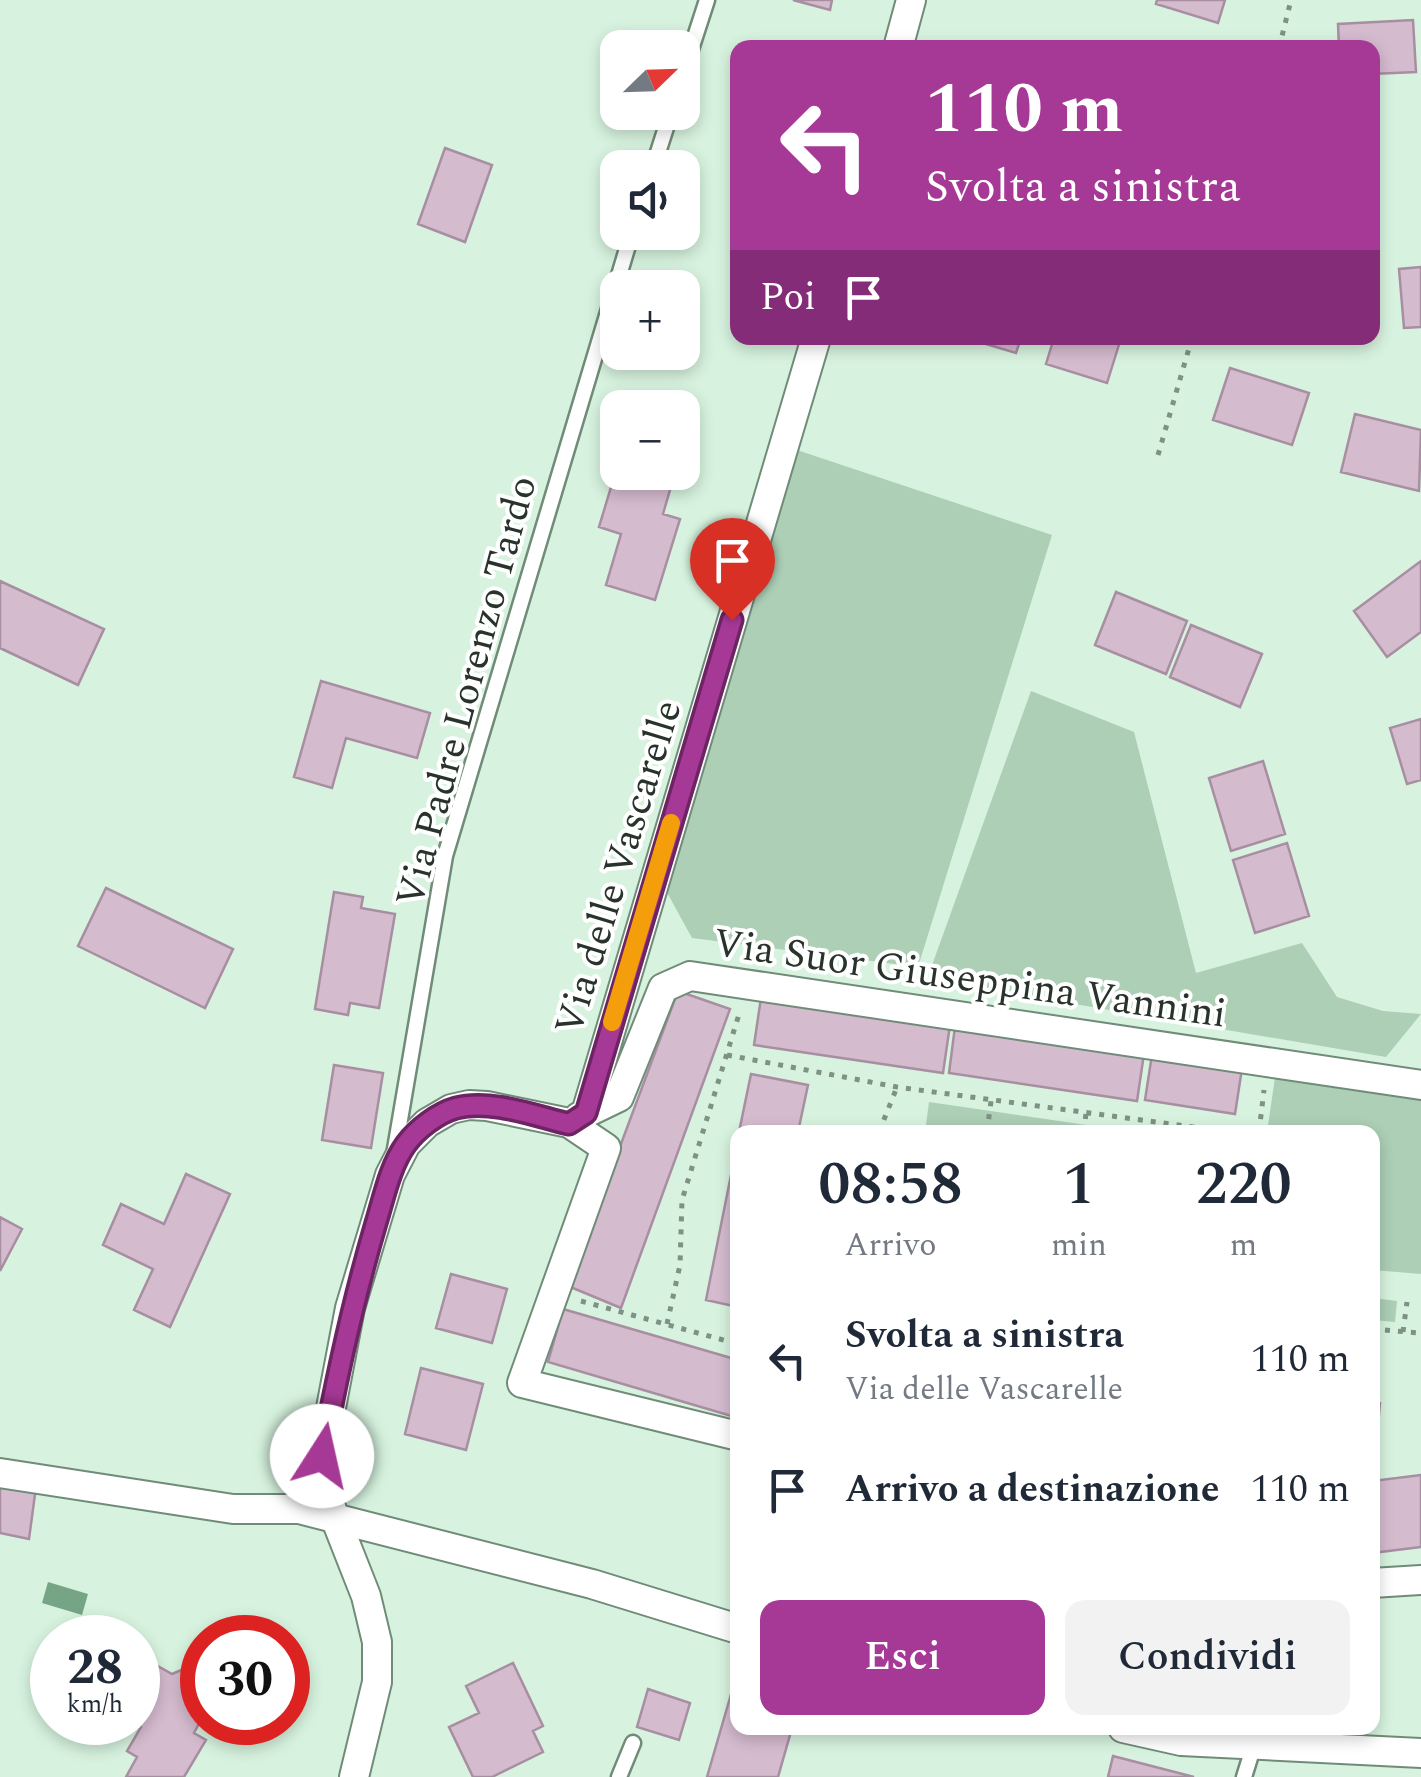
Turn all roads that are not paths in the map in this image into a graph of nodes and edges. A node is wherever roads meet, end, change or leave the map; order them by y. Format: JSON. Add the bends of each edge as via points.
{"nodes":[{"id":1,"x":707,"y":0,"type":"edge"},
{"id":2,"x":911,"y":0,"type":"edge"},
{"id":3,"x":697,"y":30,"type":"edge"},
{"id":4,"x":900,"y":40,"type":"edge"},
{"id":5,"x":627,"y":250,"type":"edge"},
{"id":6,"x":814,"y":345,"type":"edge"},
{"id":7,"x":1421,"y":1085,"type":"edge"},
{"id":8,"x":577,"y":1118,"type":"junction"},
{"id":9,"x":390,"y":1175,"type":"junction"},
{"id":10,"x":730,"y":1434,"type":"edge"},
{"id":11,"x":0,"y":1473,"type":"edge"},
{"id":12,"x":336,"y":1519,"type":"junction"},
{"id":13,"x":1421,"y":1580,"type":"edge"},
{"id":14,"x":1380,"y":1582,"type":"edge"},
{"id":15,"x":730,"y":1627,"type":"edge"},
{"id":16,"x":1155,"y":1735,"type":"edge"},
{"id":17,"x":633,"y":1743,"type":"dead end"},
{"id":18,"x":1254,"y":1746,"type":"junction"},
{"id":19,"x":1404,"y":1761,"type":"edge"},
{"id":20,"x":354,"y":1777,"type":"edge"},
{"id":21,"x":619,"y":1777,"type":"edge"},
{"id":22,"x":1244,"y":1777,"type":"edge"}],
"edges":[{"from":1,"to":3,"type":"lane"},
{"from":2,"to":4,"type":"street"},
{"from":5,"to":9,"type":"lane","name":"Via Padre Lorenzo Tardo","via":[[445,856]]},
{"from":6,"to":8,"type":"street","name":"Via delle Vascarelle"},
{"from":7,"to":8,"type":"street","name":"Via Suor Giuseppina Vannini","via":[[690,976],[664,988],[619,1097]]},
{"from":8,"to":9,"type":"street","via":[[487,1106],[451,1109],[406,1144]]},
{"from":8,"to":10,"type":"street","via":[[606,1148],[522,1383]]},
{"from":9,"to":12,"type":"street","via":[[350,1308],[322,1456]]},
{"from":11,"to":12,"type":"street","via":[[233,1509],[298,1508]]},
{"from":12,"to":15,"type":"street"},
{"from":12,"to":20,"type":"street","via":[[377,1642],[377,1682]]},
{"from":13,"to":14,"type":"street"},
{"from":16,"to":18,"type":"street"},
{"from":17,"to":21,"type":"lane"},
{"from":18,"to":19,"type":"street"},
{"from":18,"to":22,"type":"lane"}]}
